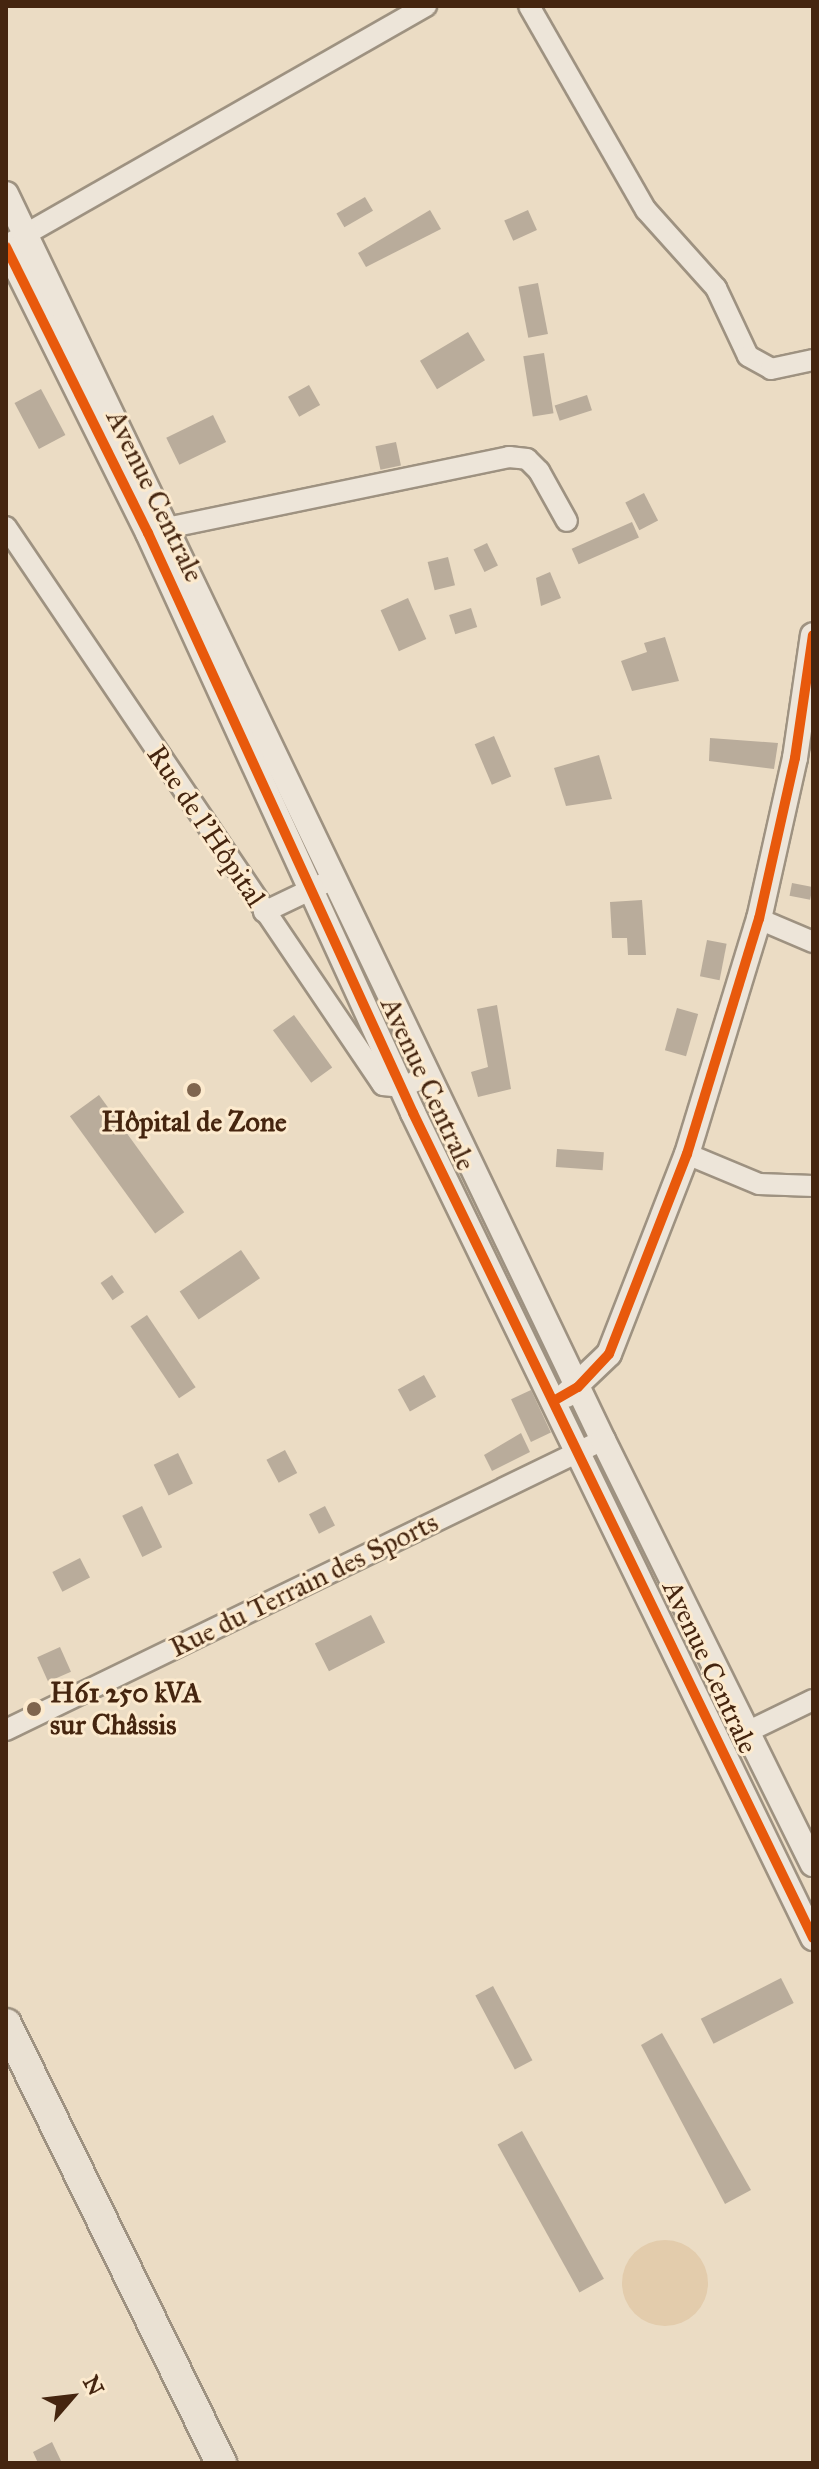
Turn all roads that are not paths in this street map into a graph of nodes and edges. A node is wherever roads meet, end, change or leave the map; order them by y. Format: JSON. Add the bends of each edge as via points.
{"nodes":[{"id":1,"x":426,"y":6,"type":"edge"},
{"id":2,"x":529,"y":6,"type":"edge"},
{"id":3,"x":6,"y":194,"type":"edge"},
{"id":4,"x":12,"y":242,"type":"edge"},
{"id":5,"x":813,"y":360,"type":"edge"},
{"id":6,"x":567,"y":521,"type":"dead end"},
{"id":7,"x":6,"y":527,"type":"edge"},
{"id":8,"x":157,"y":529,"type":"junction"},
{"id":9,"x":813,"y":635,"type":"edge"},
{"id":10,"x":333,"y":879,"type":"junction"},
{"id":11,"x":312,"y":892,"type":"junction"},
{"id":12,"x":264,"y":912,"type":"junction"},
{"id":13,"x":759,"y":919,"type":"junction"},
{"id":14,"x":813,"y":942,"type":"edge"},
{"id":15,"x":427,"y":1076,"type":"junction"},
{"id":16,"x":403,"y":1087,"type":"junction"},
{"id":17,"x":687,"y":1154,"type":"junction"},
{"id":18,"x":813,"y":1186,"type":"edge"},
{"id":19,"x":568,"y":1393,"type":"junction"},
{"id":20,"x":592,"y":1446,"type":"junction"},
{"id":21,"x":813,"y":1700,"type":"edge"},
{"id":22,"x":6,"y":1730,"type":"edge"},
{"id":23,"x":749,"y":1731,"type":"junction"},
{"id":24,"x":813,"y":1864,"type":"edge"},
{"id":25,"x":813,"y":1938,"type":"edge"},
{"id":26,"x":6,"y":2024,"type":"edge"},
{"id":27,"x":221,"y":2463,"type":"edge"}],
"edges":[{"from":1,"to":4,"type":"street"},
{"from":2,"to":5,"type":"street","via":[[646,210],[716,288],[748,356],[771,369]]},
{"from":3,"to":4,"type":"street","name":"Avenue Centrale"},
{"from":4,"to":8,"type":"street","name":"Avenue Centrale"},
{"from":6,"to":8,"type":"street","via":[[539,471],[527,459],[509,457]]},
{"from":7,"to":12,"type":"street","name":"Rue de l'Hôpital"},
{"from":8,"to":10,"type":"street","name":"Avenue Centrale"},
{"from":8,"to":11,"type":"street","name":"Avenue Centrale"},
{"from":9,"to":13,"type":"street","via":[[795,758]]},
{"from":10,"to":11,"type":"street"},
{"from":10,"to":15,"type":"street","name":"Avenue Centrale"},
{"from":11,"to":12,"type":"street"},
{"from":11,"to":16,"type":"street","name":"Avenue Centrale"},
{"from":12,"to":16,"type":"street","name":"Rue de l'Hôpital","via":[[383,1085]]},
{"from":13,"to":14,"type":"street"},
{"from":13,"to":17,"type":"street"},
{"from":15,"to":16,"type":"street"},
{"from":15,"to":19,"type":"street","name":"Avenue Centrale"},
{"from":16,"to":19,"type":"street","name":"Avenue Centrale"},
{"from":17,"to":18,"type":"street","via":[[759,1184]]},
{"from":17,"to":19,"type":"street","via":[[609,1354]]},
{"from":19,"to":20,"type":"street","name":"Avenue Centrale"},
{"from":20,"to":22,"type":"street","name":"Rue du Terrain des Sports"},
{"from":20,"to":23,"type":"street","name":"Avenue Centrale"},
{"from":20,"to":25,"type":"street","name":"Avenue Centrale"},
{"from":21,"to":23,"type":"street"},
{"from":23,"to":24,"type":"street","name":"Avenue Centrale"},
{"from":26,"to":27,"type":"main road"}]}
